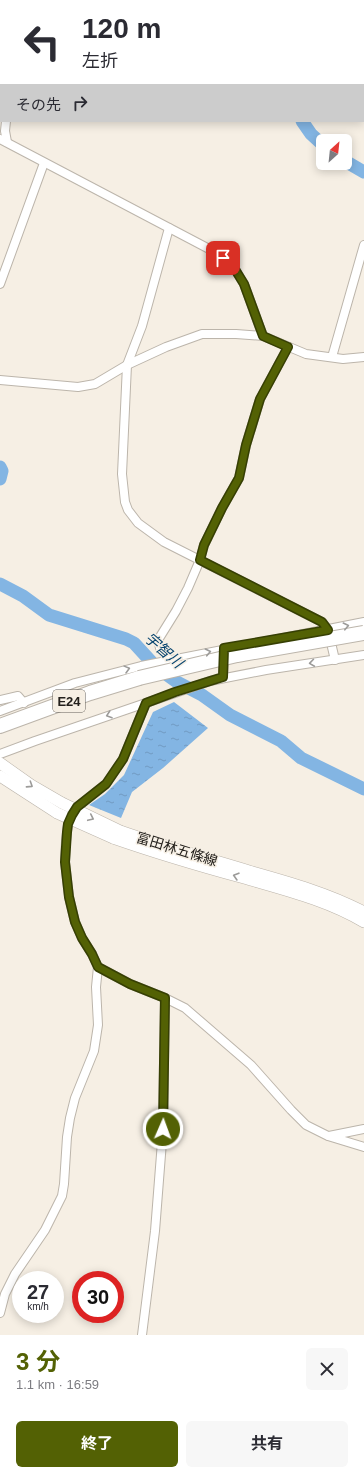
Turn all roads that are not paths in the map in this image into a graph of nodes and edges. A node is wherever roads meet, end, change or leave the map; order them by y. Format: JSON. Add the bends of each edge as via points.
{"nodes":[{"id":1,"x":6,"y":122,"type":"edge"},
{"id":2,"x":3,"y":141,"type":"edge"},
{"id":3,"x":44,"y":163,"type":"junction"},
{"id":4,"x":168,"y":228,"type":"junction"},
{"id":5,"x":364,"y":245,"type":"edge"},
{"id":6,"x":0,"y":284,"type":"edge"},
{"id":7,"x":263,"y":336,"type":"junction"},
{"id":8,"x":288,"y":347,"type":"junction"},
{"id":9,"x":332,"y":357,"type":"junction"},
{"id":10,"x":364,"y":357,"type":"edge"},
{"id":11,"x":127,"y":365,"type":"junction"},
{"id":12,"x":0,"y":380,"type":"edge"},
{"id":13,"x":200,"y":560,"type":"junction"},
{"id":14,"x":364,"y":622,"type":"edge"},
{"id":15,"x":328,"y":630,"type":"junction"},
{"id":16,"x":364,"y":633,"type":"edge"},
{"id":17,"x":224,"y":648,"type":"junction"},
{"id":18,"x":364,"y":655,"type":"edge"},
{"id":19,"x":169,"y":660,"type":"junction"},
{"id":20,"x":335,"y":660,"type":"junction"},
{"id":21,"x":140,"y":672,"type":"junction"},
{"id":22,"x":223,"y":677,"type":"junction"},
{"id":23,"x":0,"y":700,"type":"edge"},
{"id":24,"x":24,"y":703,"type":"junction"},
{"id":25,"x":146,"y":703,"type":"junction"},
{"id":26,"x":0,"y":712,"type":"edge"},
{"id":27,"x":0,"y":726,"type":"edge"},
{"id":28,"x":0,"y":754,"type":"edge"},
{"id":29,"x":0,"y":764,"type":"edge"},
{"id":30,"x":0,"y":776,"type":"edge"},
{"id":31,"x":60,"y":808,"type":"junction"},
{"id":32,"x":117,"y":835,"type":"junction"},
{"id":33,"x":364,"y":912,"type":"edge"},
{"id":34,"x":364,"y":922,"type":"edge"},
{"id":35,"x":98,"y":967,"type":"junction"},
{"id":36,"x":165,"y":998,"type":"junction"},
{"id":37,"x":364,"y":1130,"type":"edge"},
{"id":38,"x":328,"y":1136,"type":"junction"},
{"id":39,"x":364,"y":1147,"type":"edge"},
{"id":40,"x":0,"y":1313,"type":"edge"},
{"id":41,"x":142,"y":1335,"type":"edge"}],
"edges":[{"from":1,"to":2,"type":"street"},
{"from":2,"to":3,"type":"street"},
{"from":3,"to":4,"type":"street"},
{"from":3,"to":6,"type":"street"},
{"from":4,"to":7,"type":"street","via":[[213,251],[233,266],[244,284]]},
{"from":4,"to":11,"type":"street","via":[[142,326]]},
{"from":5,"to":9,"type":"street"},
{"from":7,"to":8,"type":"street"},
{"from":7,"to":11,"type":"street","via":[[202,334]]},
{"from":8,"to":9,"type":"street","via":[[306,354]]},
{"from":8,"to":13,"type":"street","via":[[260,399],[239,478],[204,545]]},
{"from":9,"to":10,"type":"street"},
{"from":11,"to":12,"type":"street","via":[[95,384],[78,387]]},
{"from":11,"to":13,"type":"street","via":[[122,474],[125,502],[138,523],[164,542]]},
{"from":13,"to":15,"type":"street","via":[[322,622]]},
{"from":13,"to":19,"type":"street","via":[[185,594],[158,640],[160,648]]},
{"from":15,"to":14,"type":"street","one_way":true},
{"from":15,"to":17,"type":"street"},
{"from":15,"to":20,"type":"street"},
{"from":16,"to":21,"type":"highway","number":"E24","bridge":true},
{"from":19,"to":17,"type":"street","one_way":true},
{"from":17,"to":22,"type":"street"},
{"from":18,"to":20,"type":"street"},
{"from":19,"to":21,"type":"street"},
{"from":20,"to":22,"type":"street","one_way":true},
{"from":24,"to":21,"type":"street","one_way":true,"via":[[75,683]]},
{"from":21,"to":27,"type":"highway","number":"E24"},
{"from":22,"to":25,"type":"street"},
{"from":23,"to":24,"type":"street","via":[[18,696]]},
{"from":24,"to":26,"type":"street"},
{"from":25,"to":28,"type":"street","one_way":true},
{"from":25,"to":35,"type":"street","via":[[123,759],[106,784],[77,807],[68,824],[65,862],[69,897],[77,927]]},
{"from":29,"to":31,"type":"main road","name":"富田林五條線","one_way":true},
{"from":30,"to":31,"type":"main road","name":"富田林五條線"},
{"from":31,"to":32,"type":"main road","name":"富田林五條線","bridge":true},
{"from":32,"to":33,"type":"main road","name":"富田林五條線","via":[[165,846],[297,885]]},
{"from":34,"to":32,"type":"main road","name":"富田林五條線","one_way":true,"via":[[326,903],[157,854]]},
{"from":35,"to":36,"type":"street"},
{"from":35,"to":40,"type":"street","via":[[97,1032],[94,1051],[75,1098],[70,1118],[62,1196],[46,1230],[15,1274],[5,1294]]},
{"from":36,"to":38,"type":"street","via":[[185,1008],[244,1058],[306,1125]]},
{"from":36,"to":41,"type":"street","via":[[163,1129],[155,1231]]},
{"from":37,"to":38,"type":"street"},
{"from":38,"to":39,"type":"street"}]}
